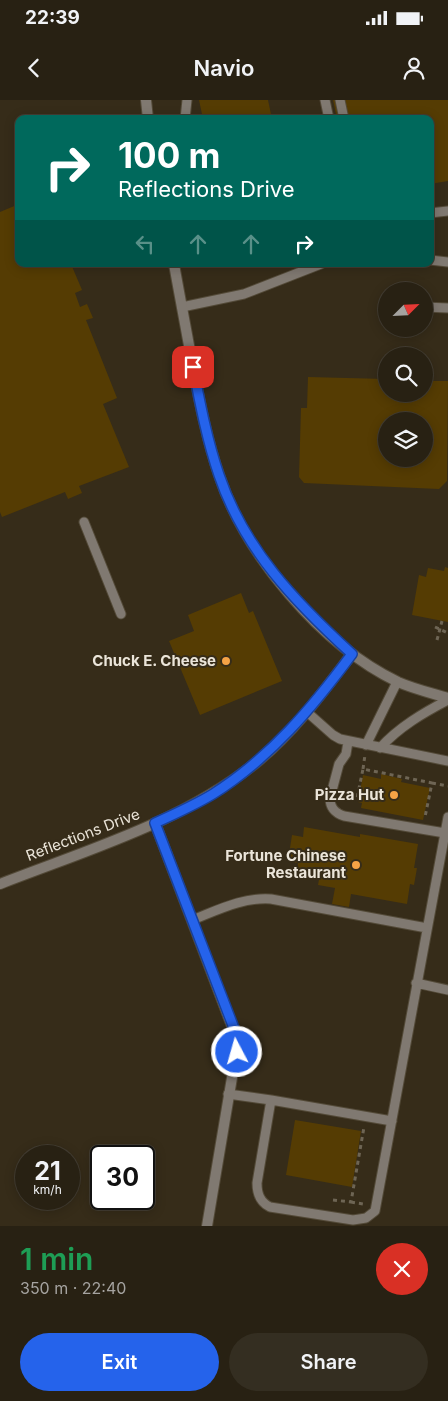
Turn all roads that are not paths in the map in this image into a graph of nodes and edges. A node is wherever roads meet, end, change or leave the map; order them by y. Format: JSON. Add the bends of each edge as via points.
{"nodes":[{"id":1,"x":146,"y":100,"type":"edge"},
{"id":2,"x":187,"y":100,"type":"edge"},
{"id":3,"x":325,"y":100,"type":"edge"},
{"id":4,"x":340,"y":100,"type":"edge"},
{"id":5,"x":148,"y":115,"type":"edge"},
{"id":6,"x":185,"y":115,"type":"edge"},
{"id":7,"x":328,"y":115,"type":"edge"},
{"id":8,"x":343,"y":115,"type":"edge"},
{"id":9,"x":448,"y":211,"type":"edge"},
{"id":10,"x":434,"y":213,"type":"edge"},
{"id":11,"x":434,"y":260,"type":"edge"},
{"id":12,"x":448,"y":262,"type":"edge"},
{"id":13,"x":175,"y":267,"type":"edge"},
{"id":14,"x":313,"y":267,"type":"edge"},
{"id":15,"x":182,"y":307,"type":"junction"},
{"id":16,"x":433,"y":307,"type":"edge"},
{"id":17,"x":448,"y":308,"type":"edge"},
{"id":18,"x":84,"y":522,"type":"dead end"},
{"id":19,"x":121,"y":614,"type":"dead end"},
{"id":20,"x":352,"y":654,"type":"junction"},
{"id":21,"x":397,"y":682,"type":"junction"},
{"id":22,"x":448,"y":699,"type":"edge"},
{"id":23,"x":307,"y":712,"type":"junction"},
{"id":24,"x":348,"y":742,"type":"junction"},
{"id":25,"x":366,"y":745,"type":"junction"},
{"id":26,"x":380,"y":748,"type":"junction"},
{"id":27,"x":448,"y":760,"type":"edge"},
{"id":28,"x":448,"y":817,"type":"edge"},
{"id":29,"x":155,"y":823,"type":"junction"},
{"id":30,"x":445,"y":833,"type":"junction"},
{"id":31,"x":0,"y":884,"type":"edge"},
{"id":32,"x":192,"y":920,"type":"junction"},
{"id":33,"x":427,"y":928,"type":"junction"},
{"id":34,"x":416,"y":983,"type":"junction"},
{"id":35,"x":448,"y":990,"type":"edge"},
{"id":36,"x":228,"y":1094,"type":"junction"},
{"id":37,"x":271,"y":1100,"type":"junction"},
{"id":38,"x":392,"y":1121,"type":"junction"},
{"id":39,"x":207,"y":1226,"type":"edge"}],
"edges":[{"from":1,"to":5,"type":"street"},
{"from":2,"to":6,"type":"lane"},
{"from":3,"to":7,"type":"lane"},
{"from":4,"to":8,"type":"lane"},
{"from":9,"to":10,"type":"lane"},
{"from":11,"to":12,"type":"lane"},
{"from":13,"to":15,"type":"street"},
{"from":14,"to":15,"type":"lane","via":[[244,294]]},
{"from":15,"to":20,"type":"street","via":[[209,442],[231,504],[270,570],[320,626]]},
{"from":16,"to":17,"type":"lane"},
{"from":18,"to":19,"type":"lane"},
{"from":20,"to":21,"type":"street"},
{"from":20,"to":23,"type":"street","name":"Reflections Drive"},
{"from":21,"to":22,"type":"street"},
{"from":21,"to":25,"type":"lane"},
{"from":22,"to":26,"type":"lane","via":[[413,720]]},
{"from":23,"to":24,"type":"lane","via":[[333,735]]},
{"from":23,"to":29,"type":"street","name":"Reflections Drive","via":[[241,774],[206,798]]},
{"from":24,"to":25,"type":"lane"},
{"from":24,"to":30,"type":"lane","via":[[346,754],[339,764],[330,804],[336,812]]},
{"from":25,"to":26,"type":"lane"},
{"from":26,"to":27,"type":"lane"},
{"from":28,"to":30,"type":"lane"},
{"from":29,"to":31,"type":"street","name":"Reflections Drive"},
{"from":29,"to":32,"type":"street"},
{"from":30,"to":33,"type":"lane"},
{"from":32,"to":33,"type":"lane","via":[[238,902],[260,898]]},
{"from":32,"to":36,"type":"street","via":[[237,1036],[238,1047]]},
{"from":33,"to":34,"type":"lane"},
{"from":34,"to":35,"type":"lane"},
{"from":34,"to":38,"type":"lane"},
{"from":36,"to":37,"type":"lane"},
{"from":36,"to":39,"type":"street"},
{"from":37,"to":38,"type":"lane"},
{"from":37,"to":38,"type":"lane","via":[[257,1183],[263,1204],[270,1207],[354,1220],[369,1217],[377,1207]]}]}
